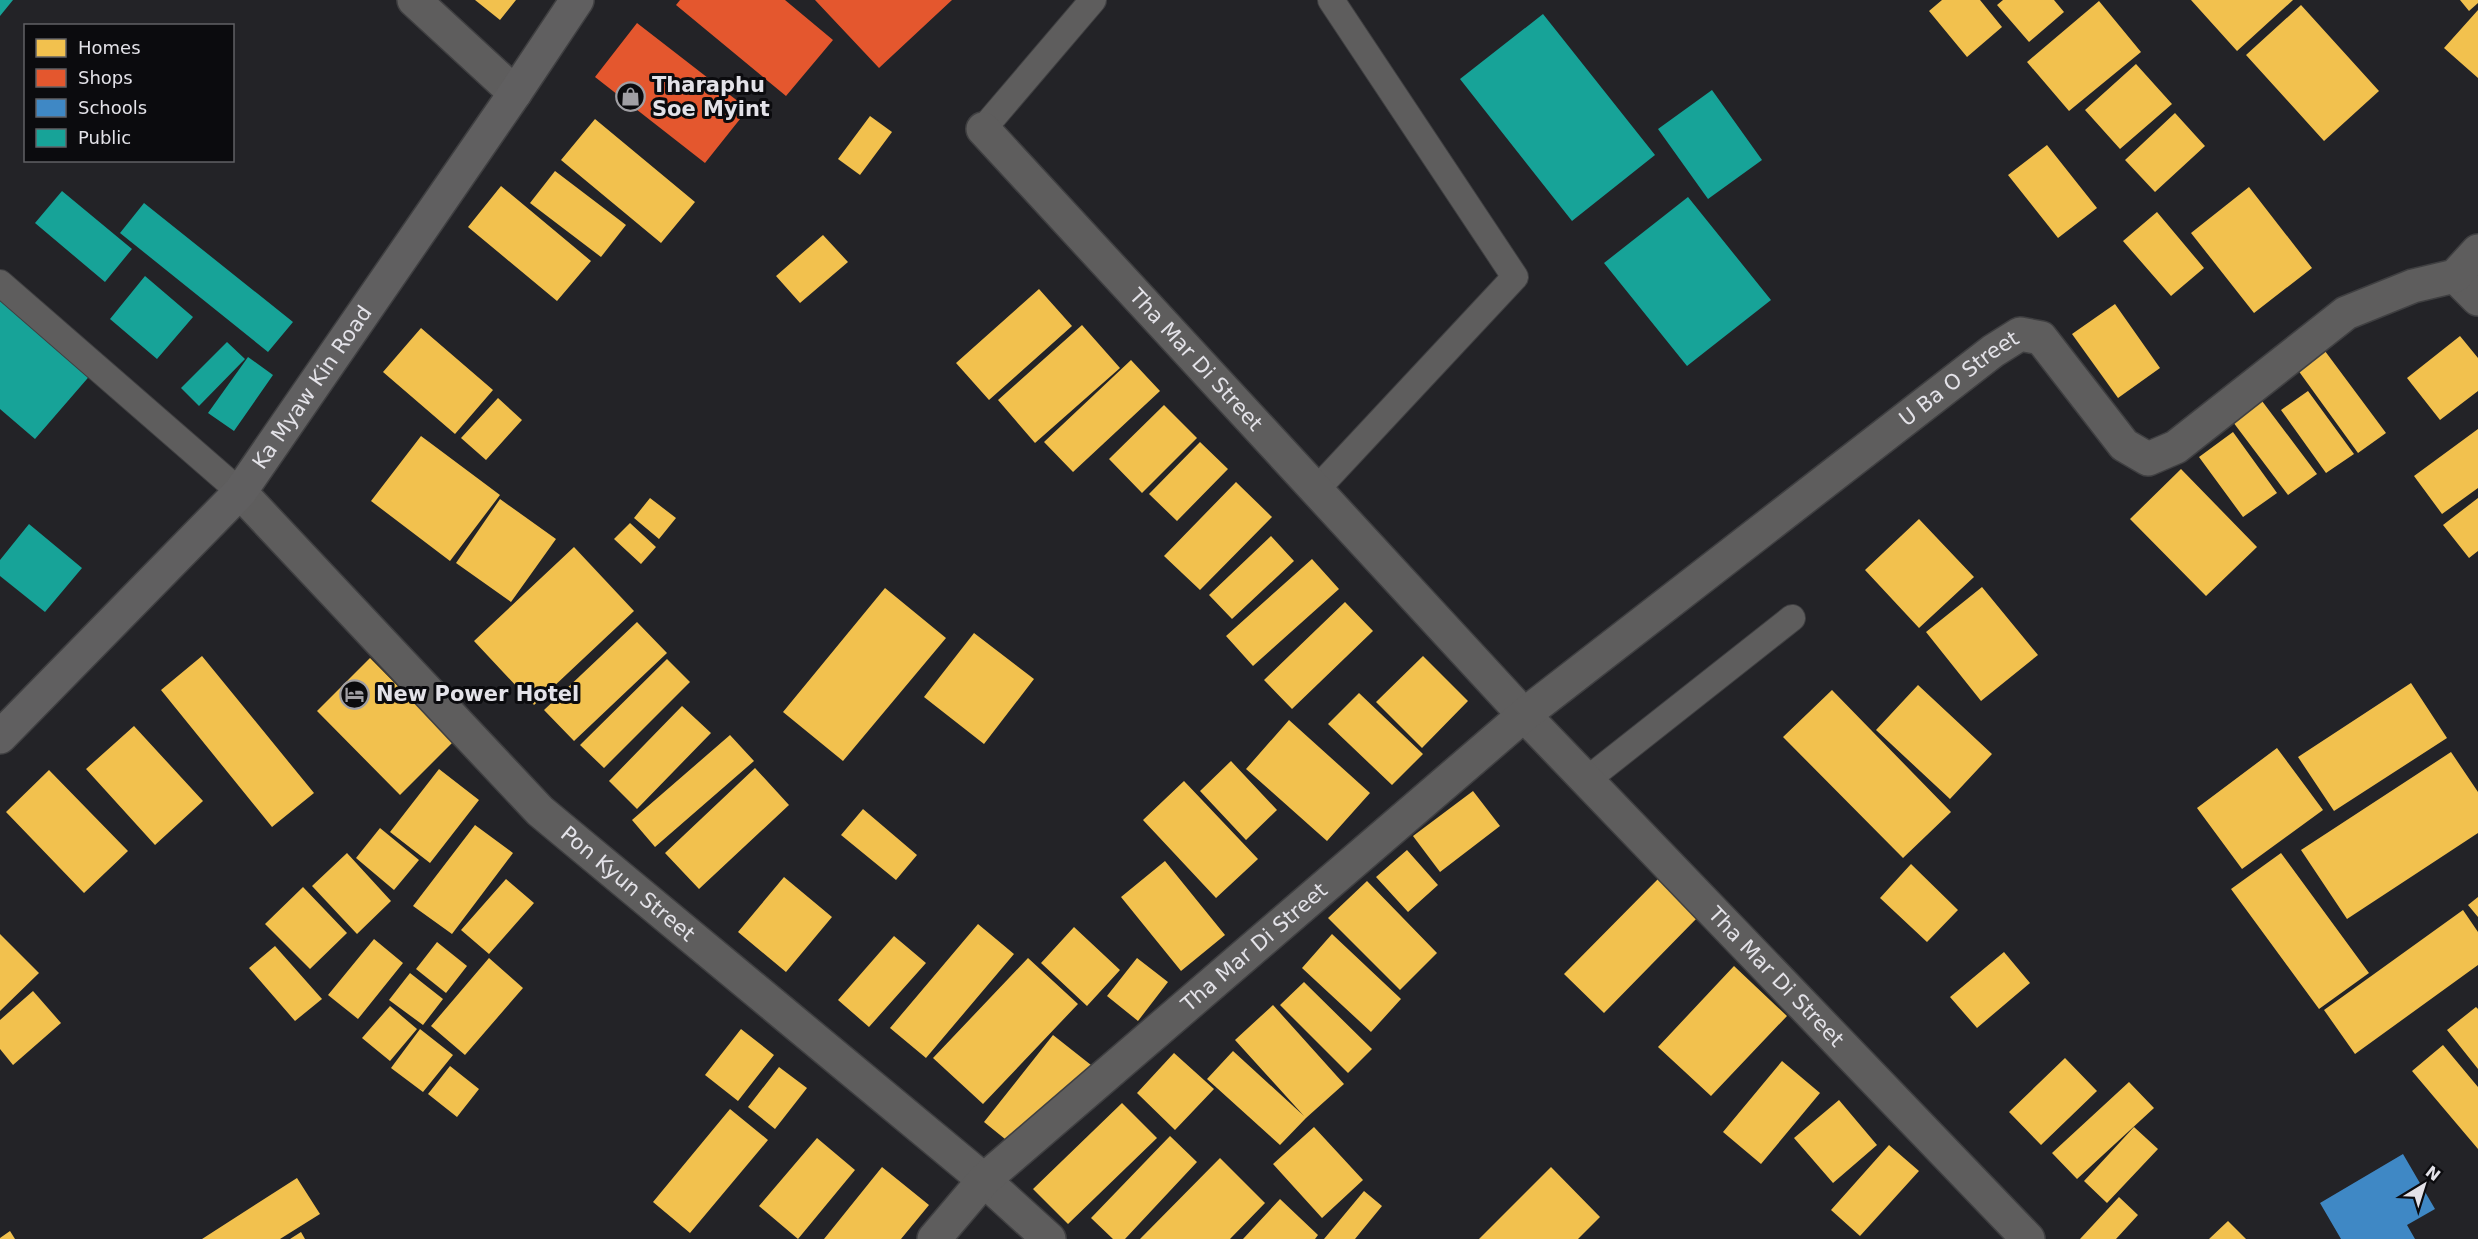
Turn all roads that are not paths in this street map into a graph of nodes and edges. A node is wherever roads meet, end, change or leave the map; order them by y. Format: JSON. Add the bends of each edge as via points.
{"nodes":[{"id":1,"x":414,"y":0,"type":"edge"},
{"id":2,"x":577,"y":0,"type":"edge"},
{"id":3,"x":1093,"y":0,"type":"edge"},
{"id":4,"x":1331,"y":0,"type":"edge"},
{"id":5,"x":516,"y":93,"type":"junction"},
{"id":6,"x":983,"y":129,"type":"joint"},
{"id":7,"x":2478,"y":251,"type":"edge"},
{"id":8,"x":2455,"y":276,"type":"junction"},
{"id":9,"x":0,"y":283,"type":"edge"},
{"id":10,"x":2478,"y":299,"type":"edge"},
{"id":11,"x":1317,"y":489,"type":"junction"},
{"id":12,"x":240,"y":492,"type":"junction"},
{"id":13,"x":1791,"y":618,"type":"dead end"},
{"id":14,"x":1524,"y":715,"type":"junction"},
{"id":15,"x":0,"y":737,"type":"edge"},
{"id":16,"x":1588,"y":779,"type":"junction"},
{"id":17,"x":984,"y":1180,"type":"junction"},
{"id":18,"x":934,"y":1239,"type":"edge"},
{"id":19,"x":1049,"y":1239,"type":"edge"},
{"id":20,"x":2028,"y":1239,"type":"edge"}],
"edges":[{"from":1,"to":5,"type":"street"},
{"from":2,"to":5,"type":"main road","name":"Ka Myaw Kin Road"},
{"from":3,"to":6,"type":"lane","name":"Tha Mar Di Street"},
{"from":4,"to":11,"type":"lane","via":[[1515,277]]},
{"from":5,"to":12,"type":"main road","name":"Ka Myaw Kin Road"},
{"from":6,"to":11,"type":"street","name":"Tha Mar Di Street"},
{"from":7,"to":8,"type":"street"},
{"from":8,"to":10,"type":"street"},
{"from":8,"to":14,"type":"street","name":"U Ba O Street","via":[[2413,286],[2346,313],[2176,447],[2148,459],[2124,445],[2041,338],[2020,334]]},
{"from":9,"to":12,"type":"lane"},
{"from":11,"to":14,"type":"street","name":"Tha Mar Di Street"},
{"from":12,"to":15,"type":"main road","name":"Ka Myaw Kin Road"},
{"from":12,"to":17,"type":"street","name":"Pon Kyun Street","via":[[540,811]]},
{"from":13,"to":16,"type":"lane"},
{"from":14,"to":16,"type":"street","name":"Tha Mar Di Street"},
{"from":14,"to":17,"type":"street","name":"Tha Mar Di Street"},
{"from":16,"to":20,"type":"street","name":"Tha Mar Di Street"},
{"from":17,"to":18,"type":"street","name":"Tha Mar Di Street"},
{"from":17,"to":19,"type":"street","name":"Pon Kyun Street"}]}
